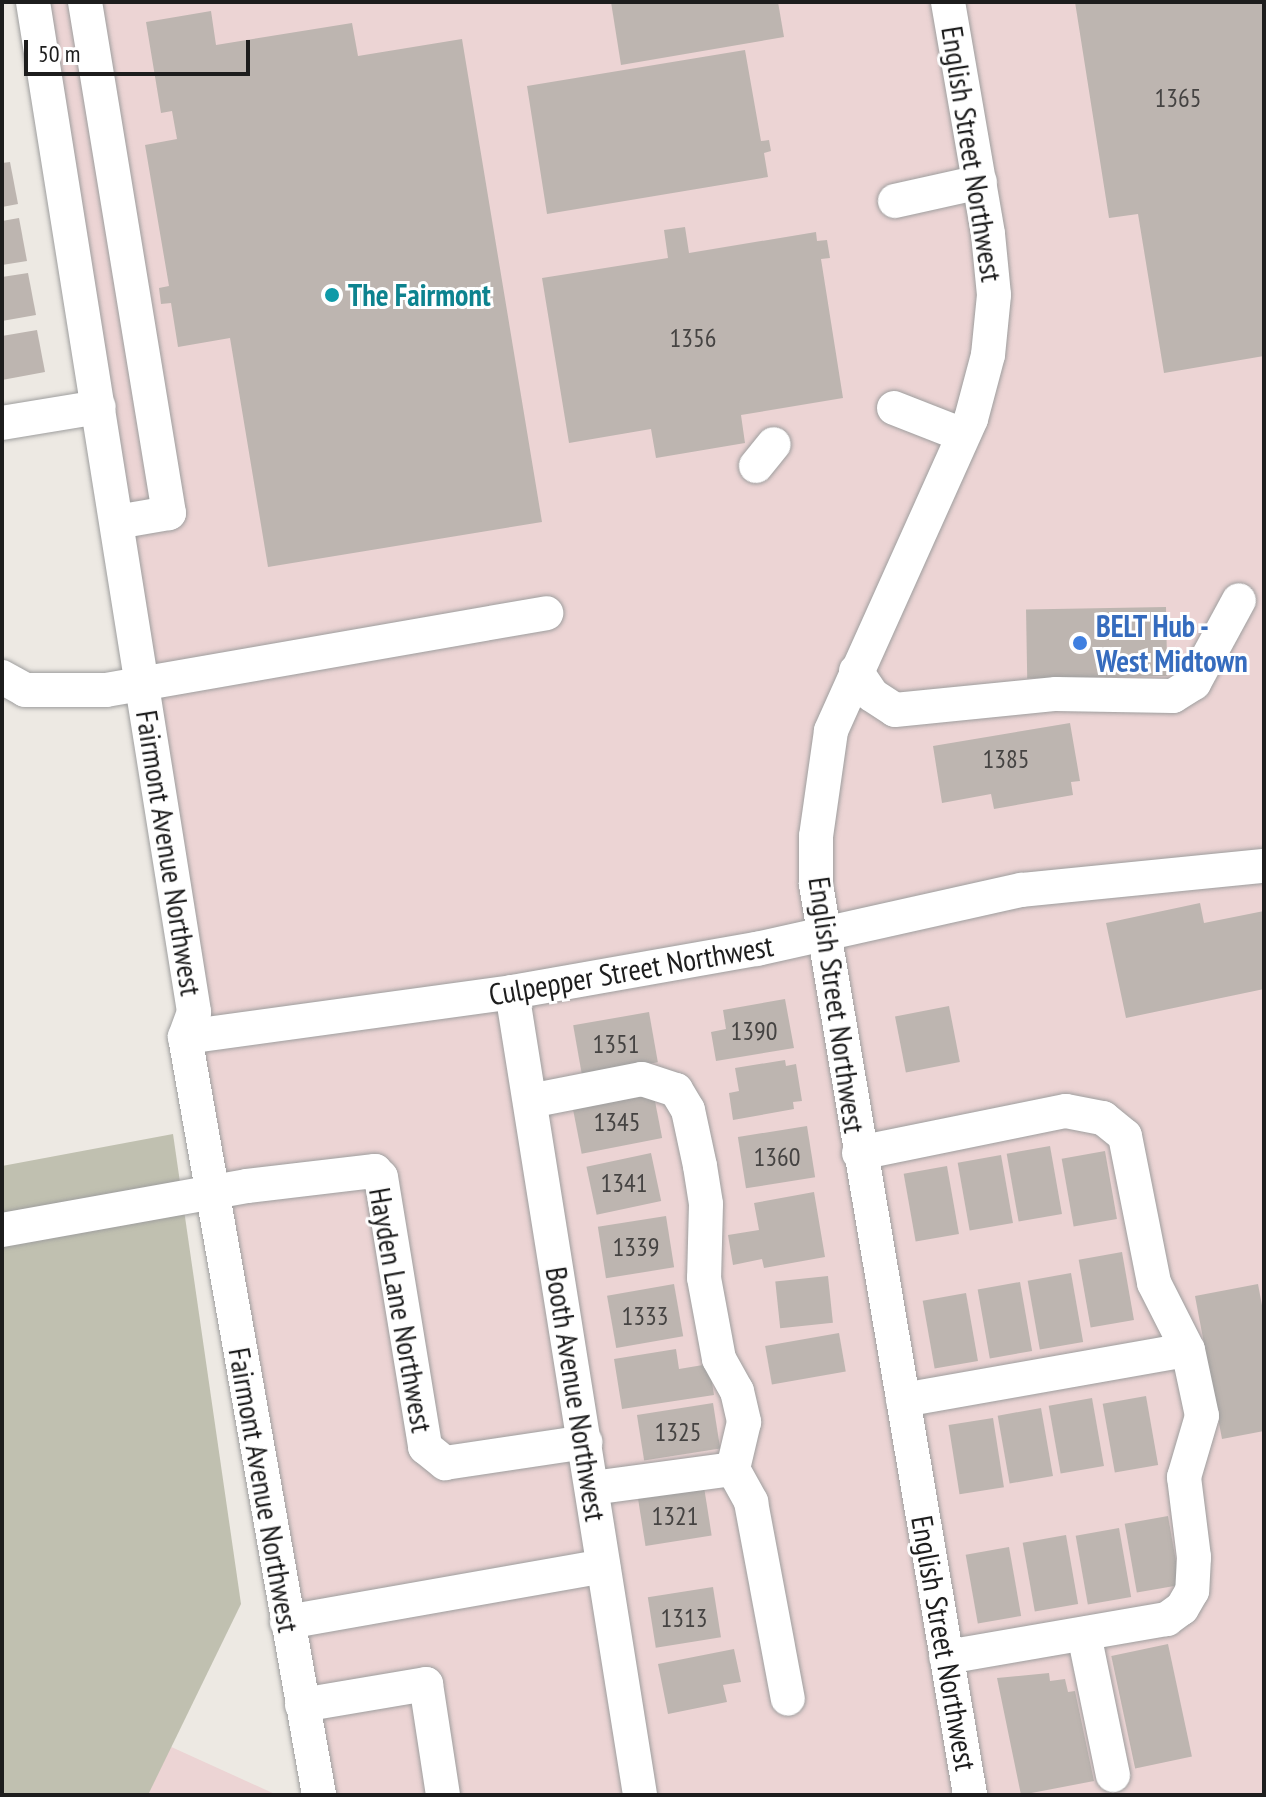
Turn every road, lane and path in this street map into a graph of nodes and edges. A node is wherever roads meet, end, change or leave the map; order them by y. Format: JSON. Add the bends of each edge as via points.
{"nodes":[{"id":1,"x":85,"y":2,"type":"edge"},
{"id":2,"x":948,"y":2,"type":"edge"},
{"id":3,"x":43,"y":4,"type":"edge"},
{"id":4,"x":103,"y":114,"type":"junction"},
{"id":5,"x":53,"y":124,"type":"junction"},
{"id":6,"x":980,"y":182,"type":"junction"},
{"id":7,"x":114,"y":185,"type":"junction"},
{"id":8,"x":65,"y":195,"type":"junction"},
{"id":9,"x":895,"y":201,"type":"dead end"},
{"id":10,"x":135,"y":313,"type":"junction"},
{"id":11,"x":85,"y":321,"type":"junction"},
{"id":12,"x":145,"y":375,"type":"junction"},
{"id":13,"x":97,"y":395,"type":"junction"},
{"id":14,"x":894,"y":408,"type":"dead end"},
{"id":15,"x":2,"y":423,"type":"edge"},
{"id":16,"x":963,"y":435,"type":"junction"},
{"id":17,"x":117,"y":522,"type":"junction"},
{"id":18,"x":1239,"y":600,"type":"dead end"},
{"id":19,"x":546,"y":613,"type":"dead end"},
{"id":20,"x":856,"y":671,"type":"junction"},
{"id":21,"x":2,"y":677,"type":"edge"},
{"id":22,"x":143,"y":686,"type":"junction"},
{"id":23,"x":1264,"y":866,"type":"edge"},
{"id":24,"x":822,"y":934,"type":"junction"},
{"id":25,"x":512,"y":992,"type":"junction"},
{"id":26,"x":185,"y":1037,"type":"junction"},
{"id":27,"x":530,"y":1101,"type":"junction"},
{"id":28,"x":859,"y":1153,"type":"junction"},
{"id":29,"x":212,"y":1192,"type":"junction"},
{"id":30,"x":2,"y":1230,"type":"edge"},
{"id":31,"x":1188,"y":1350,"type":"junction"},
{"id":32,"x":903,"y":1400,"type":"junction"},
{"id":33,"x":585,"y":1442,"type":"junction"},
{"id":34,"x":733,"y":1469,"type":"junction"},
{"id":35,"x":592,"y":1488,"type":"junction"},
{"id":36,"x":603,"y":1566,"type":"junction"},
{"id":37,"x":287,"y":1622,"type":"junction"},
{"id":38,"x":1084,"y":1634,"type":"junction"},
{"id":39,"x":946,"y":1657,"type":"junction"},
{"id":40,"x":788,"y":1699,"type":"dead end"},
{"id":41,"x":302,"y":1705,"type":"junction"},
{"id":42,"x":1113,"y":1775,"type":"dead end"},
{"id":43,"x":319,"y":1795,"type":"edge"},
{"id":44,"x":443,"y":1795,"type":"edge"},
{"id":45,"x":640,"y":1795,"type":"edge"},
{"id":46,"x":970,"y":1795,"type":"edge"}],
"edges":[{"from":1,"to":4,"type":"street"},
{"from":2,"to":6,"type":"street","name":"English Street Northwest"},
{"from":3,"to":5,"type":"street","name":"Fairmont Avenue Northwest"},
{"from":4,"to":5,"type":"street"},
{"from":4,"to":7,"type":"street"},
{"from":5,"to":8,"type":"street","name":"Fairmont Avenue Northwest"},
{"from":6,"to":9,"type":"street"},
{"from":6,"to":16,"type":"street","name":"English Street Northwest","via":[[994,295],[988,355]]},
{"from":7,"to":8,"type":"street"},
{"from":7,"to":10,"type":"street"},
{"from":8,"to":11,"type":"street","name":"Fairmont Avenue Northwest"},
{"from":10,"to":11,"type":"street"},
{"from":10,"to":12,"type":"street"},
{"from":11,"to":13,"type":"street","name":"Fairmont Avenue Northwest"},
{"from":12,"to":13,"type":"street"},
{"from":12,"to":17,"type":"street","via":[[169,513]]},
{"from":13,"to":15,"type":"street"},
{"from":13,"to":17,"type":"street","name":"Fairmont Avenue Northwest"},
{"from":14,"to":16,"type":"street"},
{"from":16,"to":20,"type":"street","name":"English Street Northwest"},
{"from":17,"to":22,"type":"street","name":"Fairmont Avenue Northwest"},
{"from":18,"to":20,"type":"street","via":[[1194,683],[1173,696],[1056,694],[895,710],[872,695]]},
{"from":19,"to":22,"type":"street"},
{"from":20,"to":24,"type":"street","name":"English Street Northwest","via":[[831,731],[822,779],[816,848]]},
{"from":21,"to":22,"type":"street","via":[[25,690]]},
{"from":22,"to":26,"type":"street","name":"Fairmont Avenue Northwest","via":[[194,1012]]},
{"from":23,"to":24,"type":"street","name":"Culpepper Street Northwest","via":[[1022,890]]},
{"from":24,"to":25,"type":"street","name":"Culpepper Street Northwest"},
{"from":24,"to":28,"type":"street","name":"English Street Northwest"},
{"from":25,"to":26,"type":"street","name":"Culpepper Street Northwest"},
{"from":25,"to":27,"type":"street","name":"Booth Avenue Northwest"},
{"from":26,"to":29,"type":"street","name":"Fairmont Avenue Northwest"},
{"from":27,"to":33,"type":"street","name":"Booth Avenue Northwest"},
{"from":27,"to":34,"type":"street","via":[[642,1079],[676,1090],[688,1110],[706,1204],[704,1278],[711,1318],[719,1359],[737,1391],[744,1422]]},
{"from":28,"to":31,"type":"street","via":[[1066,1111],[1103,1118],[1125,1136],[1154,1283]]},
{"from":28,"to":32,"type":"street","name":"English Street Northwest"},
{"from":29,"to":30,"type":"street"},
{"from":29,"to":33,"type":"street","name":"Hayden Lane Northwest","via":[[375,1171],[381,1177],[425,1447],[445,1463]]},
{"from":29,"to":37,"type":"street","name":"Fairmont Avenue Northwest"},
{"from":31,"to":32,"type":"street"},
{"from":31,"to":38,"type":"street","via":[[1202,1416],[1184,1477],[1194,1557],[1192,1591],[1167,1619]]},
{"from":32,"to":39,"type":"street","name":"English Street Northwest"},
{"from":33,"to":35,"type":"street","name":"Booth Avenue Northwest"},
{"from":34,"to":35,"type":"street"},
{"from":34,"to":40,"type":"street","via":[[751,1502]]},
{"from":35,"to":36,"type":"street","name":"Booth Avenue Northwest"},
{"from":36,"to":37,"type":"street"},
{"from":36,"to":45,"type":"street","name":"Booth Avenue Northwest"},
{"from":37,"to":41,"type":"street","name":"Fairmont Avenue Northwest"},
{"from":38,"to":39,"type":"street"},
{"from":38,"to":42,"type":"street"},
{"from":39,"to":46,"type":"street","name":"English Street Northwest"},
{"from":41,"to":43,"type":"street","name":"Fairmont Avenue Northwest"},
{"from":41,"to":44,"type":"street","via":[[426,1684]]}]}
